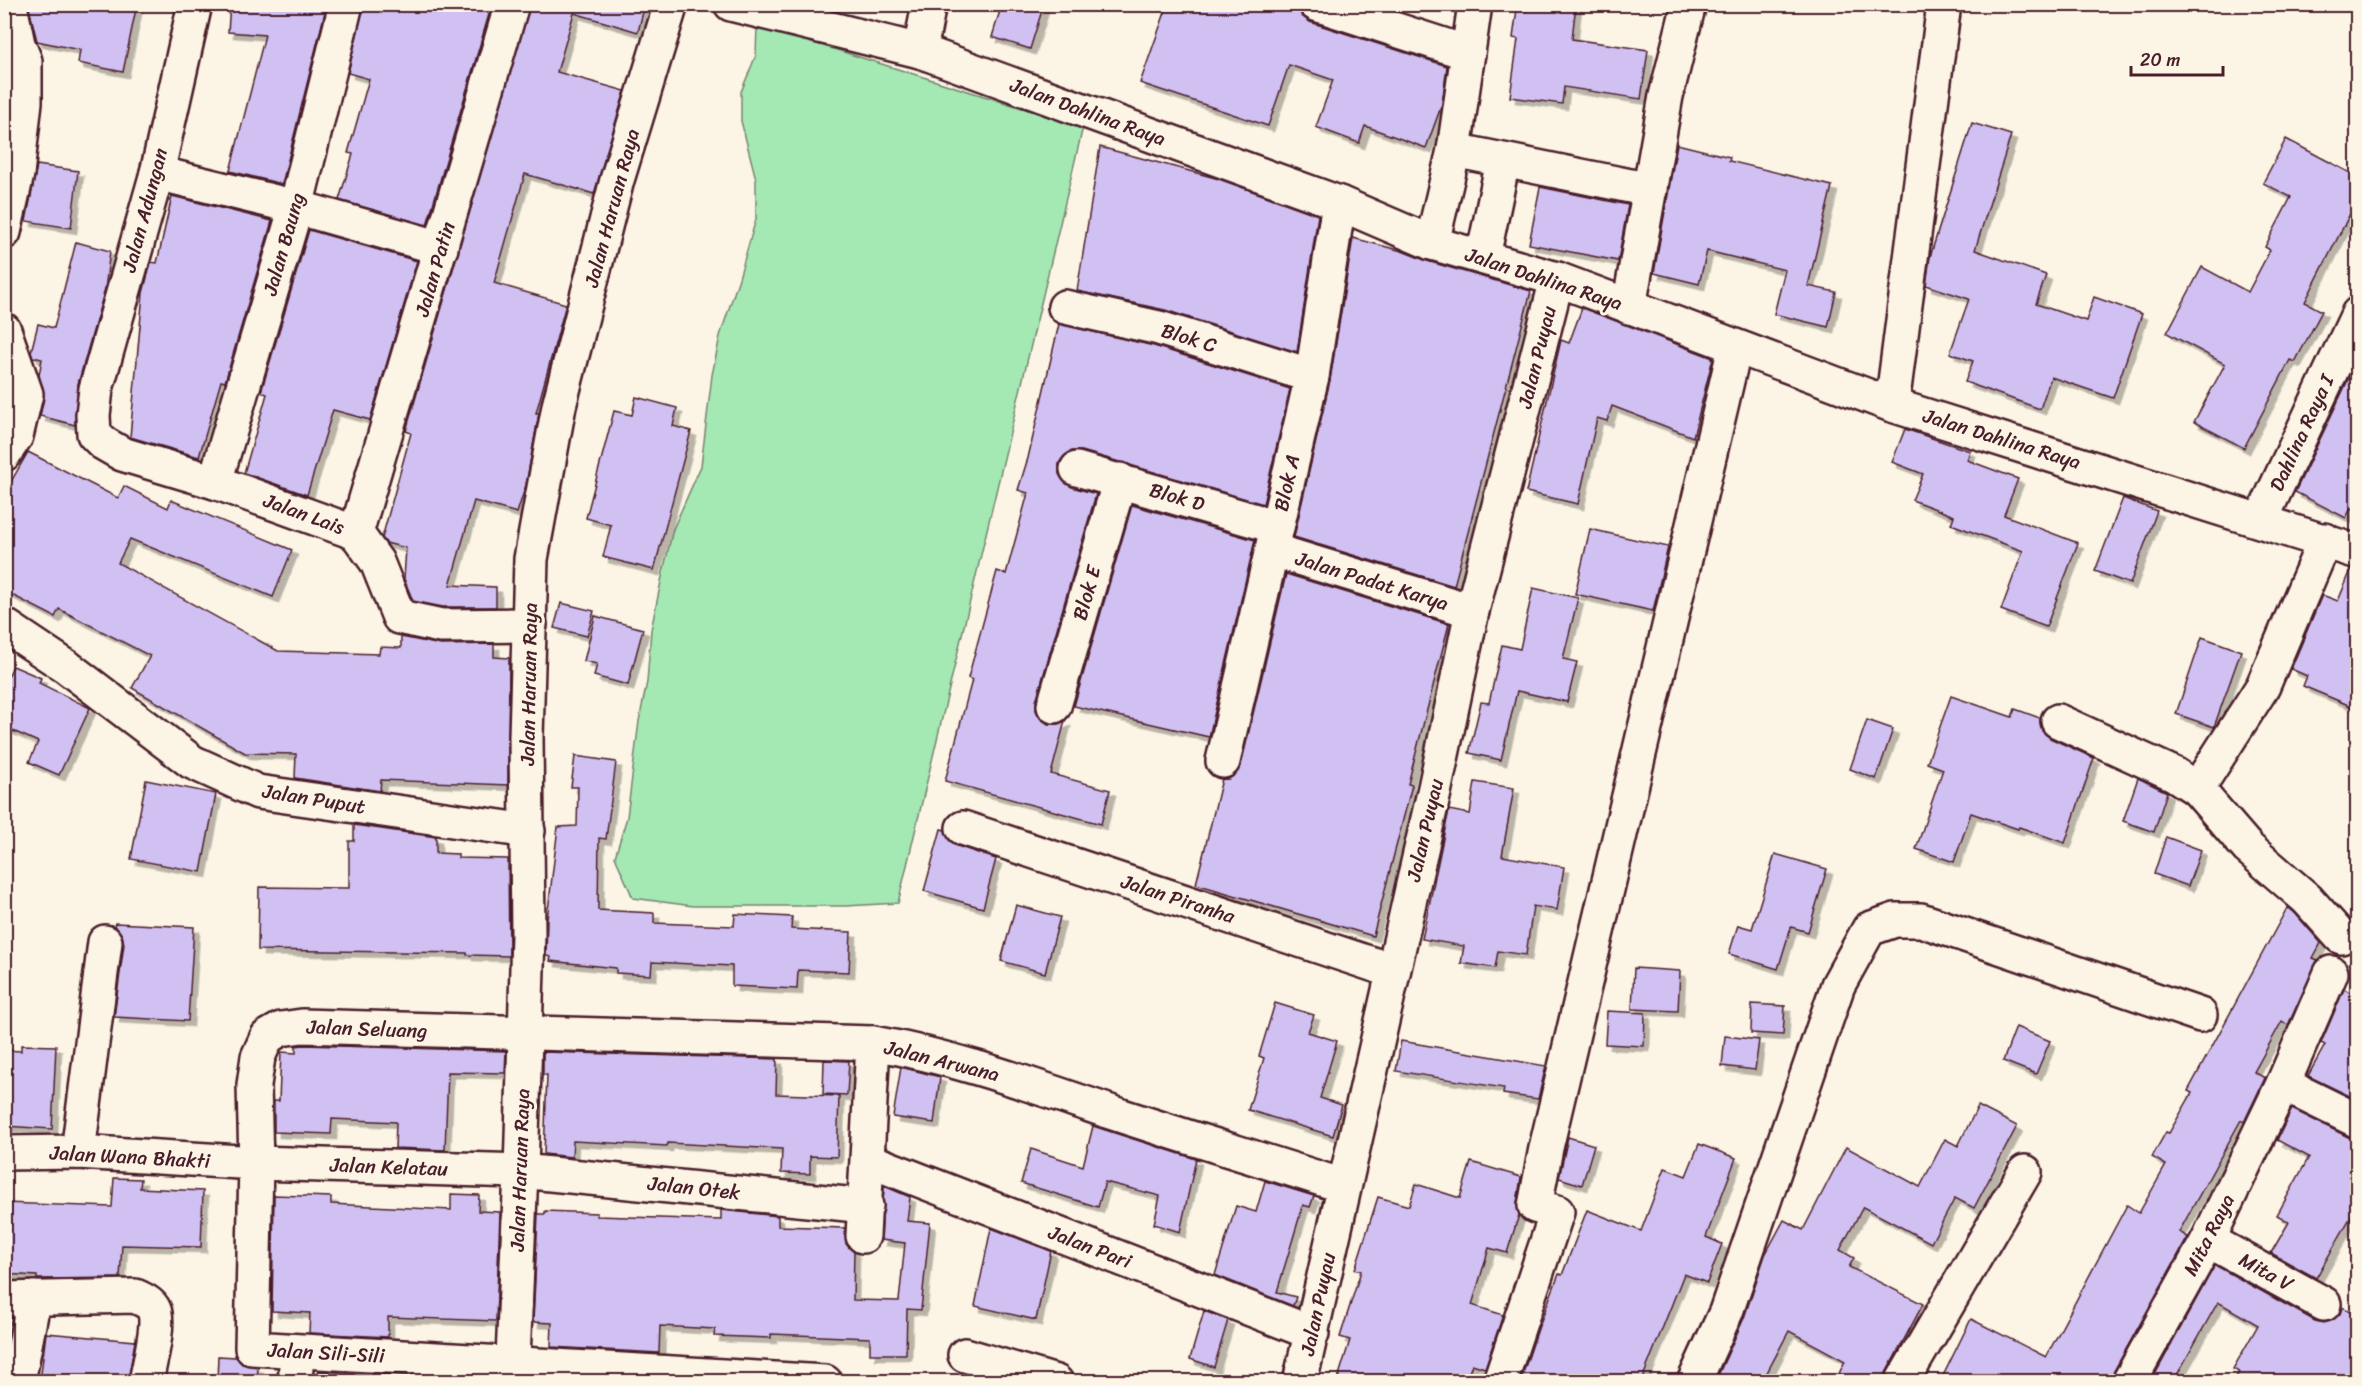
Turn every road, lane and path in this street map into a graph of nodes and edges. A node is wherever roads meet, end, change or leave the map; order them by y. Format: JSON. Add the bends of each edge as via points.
{"nodes":[{"id":1,"x":195,"y":4,"type":"edge"},
{"id":2,"x":346,"y":4,"type":"edge"},
{"id":3,"x":512,"y":4,"type":"edge"},
{"id":4,"x":671,"y":4,"type":"edge"},
{"id":5,"x":731,"y":4,"type":"edge"},
{"id":6,"x":929,"y":4,"type":"edge"},
{"id":7,"x":1317,"y":4,"type":"edge"},
{"id":8,"x":1475,"y":4,"type":"edge"},
{"id":9,"x":1689,"y":4,"type":"edge"},
{"id":10,"x":1944,"y":4,"type":"edge"},
{"id":11,"x":8,"y":14,"type":"edge"},
{"id":12,"x":920,"y":51,"type":"junction"},
{"id":13,"x":1468,"y":53,"type":"junction"},
{"id":14,"x":1454,"y":150,"type":"junction"},
{"id":15,"x":1503,"y":161,"type":"junction"},
{"id":16,"x":157,"y":173,"type":"junction"},
{"id":17,"x":1650,"y":190,"type":"junction"},
{"id":18,"x":1338,"y":203,"type":"junction"},
{"id":19,"x":296,"y":207,"type":"junction"},
{"id":20,"x":4,"y":232,"type":"edge"},
{"id":21,"x":1432,"y":243,"type":"junction"},
{"id":22,"x":441,"y":248,"type":"junction"},
{"id":23,"x":1483,"y":257,"type":"junction"},
{"id":24,"x":1557,"y":279,"type":"junction"},
{"id":25,"x":1065,"y":307,"type":"dead end"},
{"id":26,"x":1629,"y":307,"type":"junction"},
{"id":27,"x":2358,"y":314,"type":"edge"},
{"id":28,"x":4,"y":330,"type":"edge"},
{"id":29,"x":1735,"y":347,"type":"junction"},
{"id":30,"x":1312,"y":376,"type":"junction"},
{"id":31,"x":1892,"y":405,"type":"junction"},
{"id":32,"x":93,"y":415,"type":"joint"},
{"id":33,"x":4,"y":454,"type":"edge"},
{"id":34,"x":1077,"y":469,"type":"dead end"},
{"id":35,"x":1120,"y":480,"type":"junction"},
{"id":36,"x":215,"y":482,"type":"junction"},
{"id":37,"x":2261,"y":520,"type":"junction"},
{"id":38,"x":356,"y":533,"type":"junction"},
{"id":39,"x":1275,"y":539,"type":"junction"},
{"id":40,"x":2325,"y":540,"type":"junction"},
{"id":41,"x":2358,"y":552,"type":"edge"},
{"id":42,"x":1472,"y":611,"type":"junction"},
{"id":43,"x":4,"y":625,"type":"edge"},
{"id":44,"x":530,"y":625,"type":"junction"},
{"id":45,"x":1054,"y":706,"type":"dead end"},
{"id":46,"x":2058,"y":721,"type":"dead end"},
{"id":47,"x":1223,"y":761,"type":"dead end"},
{"id":48,"x":2197,"y":789,"type":"junction"},
{"id":49,"x":963,"y":828,"type":"dead end"},
{"id":50,"x":528,"y":831,"type":"junction"},
{"id":51,"x":2341,"y":937,"type":"dead end"},
{"id":52,"x":105,"y":942,"type":"dead end"},
{"id":53,"x":1393,"y":971,"type":"junction"},
{"id":54,"x":2331,"y":973,"type":"dead end"},
{"id":55,"x":2200,"y":1015,"type":"dead end"},
{"id":56,"x":525,"y":1034,"type":"junction"},
{"id":57,"x":873,"y":1043,"type":"junction"},
{"id":58,"x":2283,"y":1084,"type":"junction"},
{"id":59,"x":2358,"y":1121,"type":"edge"},
{"id":60,"x":78,"y":1152,"type":"junction"},
{"id":61,"x":4,"y":1153,"type":"edge"},
{"id":62,"x":868,"y":1160,"type":"junction"},
{"id":63,"x":256,"y":1163,"type":"junction"},
{"id":64,"x":521,"y":1171,"type":"junction"},
{"id":65,"x":2025,"y":1172,"type":"dead end"},
{"id":66,"x":1343,"y":1186,"type":"junction"},
{"id":67,"x":2208,"y":1240,"type":"junction"},
{"id":68,"x":19,"y":1299,"type":"edge"},
{"id":69,"x":2324,"y":1304,"type":"dead end"},
{"id":70,"x":1312,"y":1334,"type":"junction"},
{"id":71,"x":965,"y":1355,"type":"dead end"},
{"id":72,"x":296,"y":1367,"type":"edge"},
{"id":73,"x":512,"y":1372,"type":"edge"},
{"id":74,"x":2140,"y":1378,"type":"edge"},
{"id":75,"x":737,"y":1379,"type":"edge"},
{"id":76,"x":18,"y":1382,"type":"edge"},
{"id":77,"x":146,"y":1382,"type":"edge"},
{"id":78,"x":825,"y":1382,"type":"edge"},
{"id":79,"x":1056,"y":1382,"type":"edge"},
{"id":80,"x":1300,"y":1382,"type":"edge"},
{"id":81,"x":1500,"y":1382,"type":"edge"},
{"id":82,"x":1694,"y":1382,"type":"edge"},
{"id":83,"x":1902,"y":1382,"type":"edge"}],
"edges":[{"from":1,"to":16,"type":"street","name":"Jalan Adungan"},
{"from":2,"to":19,"type":"street","name":"Jalan Baung"},
{"from":3,"to":22,"type":"street","name":"Jalan Patin"},
{"from":4,"to":44,"type":"street","name":"Jalan Haruan Raya","via":[[617,180],[559,406],[531,559]]},
{"from":5,"to":12,"type":"street","name":"Jalan Dahlina Raya"},
{"from":6,"to":12,"type":"street"},
{"from":7,"to":13,"type":"street"},
{"from":8,"to":13,"type":"street"},
{"from":9,"to":17,"type":"street","via":[[1666,96]]},
{"from":10,"to":31,"type":"street"},
{"from":11,"to":20,"type":"street","via":[[26,61],[17,174]]},
{"from":12,"to":18,"type":"street","name":"Jalan Dahlina Raya"},
{"from":13,"to":14,"type":"street"},
{"from":14,"to":15,"type":"street"},
{"from":14,"to":21,"type":"street"},
{"from":15,"to":17,"type":"street"},
{"from":15,"to":23,"type":"street"},
{"from":16,"to":19,"type":"street"},
{"from":16,"to":32,"type":"street","name":"Jalan Adungan","via":[[96,389]]},
{"from":17,"to":26,"type":"street"},
{"from":18,"to":21,"type":"street","name":"Jalan Dahlina Raya"},
{"from":18,"to":30,"type":"street","name":"Blok A"},
{"from":19,"to":22,"type":"street"},
{"from":19,"to":36,"type":"street","name":"Jalan Baung"},
{"from":21,"to":23,"type":"street","name":"Jalan Dahlina Raya"},
{"from":22,"to":38,"type":"street","name":"Jalan Patin"},
{"from":23,"to":24,"type":"street","name":"Jalan Dahlina Raya"},
{"from":24,"to":26,"type":"street","name":"Jalan Dahlina Raya"},
{"from":24,"to":42,"type":"street","name":"Jalan Puyau"},
{"from":25,"to":30,"type":"street","name":"Blok C","via":[[1160,328]]},
{"from":26,"to":29,"type":"street","name":"Jalan Dahlina Raya"},
{"from":27,"to":37,"type":"street","name":"Dahlina Raya I"},
{"from":28,"to":33,"type":"street","via":[[26,394],[16,436]]},
{"from":29,"to":31,"type":"street","name":"Jalan Dahlina Raya"},
{"from":29,"to":81,"type":"street","via":[[1546,1148],[1535,1206],[1557,1212]]},
{"from":30,"to":39,"type":"street","name":"Blok A"},
{"from":31,"to":37,"type":"street","name":"Jalan Dahlina Raya"},
{"from":32,"to":36,"type":"street","name":"Jalan Lais","via":[[94,434],[122,454]]},
{"from":34,"to":35,"type":"street","name":"Blok D"},
{"from":35,"to":39,"type":"street","name":"Blok D"},
{"from":35,"to":45,"type":"street","name":"Blok E"},
{"from":36,"to":38,"type":"street","name":"Jalan Lais"},
{"from":37,"to":40,"type":"street","name":"Jalan Dahlina Raya"},
{"from":38,"to":44,"type":"street","name":"Jalan Lais","via":[[377,562],[399,617],[441,626]]},
{"from":39,"to":42,"type":"street","name":"Jalan Padat Karya"},
{"from":39,"to":47,"type":"street","name":"Blok A"},
{"from":40,"to":41,"type":"street","name":"Jalan Dahlina Raya"},
{"from":40,"to":48,"type":"street","via":[[2263,686]]},
{"from":42,"to":53,"type":"street","name":"Jalan Puyau"},
{"from":43,"to":50,"type":"street","name":"Jalan Puput","via":[[67,667],[192,762],[258,792]]},
{"from":44,"to":50,"type":"street","name":"Jalan Haruan Raya"},
{"from":46,"to":48,"type":"street","via":[[2174,774]]},
{"from":48,"to":51,"type":"street","via":[[2248,848],[2307,899]]},
{"from":49,"to":53,"type":"street","name":"Jalan Piranha"},
{"from":50,"to":56,"type":"street","name":"Jalan Haruan Raya"},
{"from":52,"to":60,"type":"street"},
{"from":53,"to":66,"type":"street","name":"Jalan Puyau"},
{"from":54,"to":58,"type":"street","name":"Mita Raya"},
{"from":55,"to":82,"type":"street","via":[[1921,920],[1894,920],[1869,929],[1838,985],[1726,1312]]},
{"from":56,"to":57,"type":"street","name":"Jalan Arwana"},
{"from":56,"to":63,"type":"street","name":"Jalan Seluang","via":[[302,1026],[281,1029],[267,1037],[258,1057],[254,1085]]},
{"from":56,"to":64,"type":"street","name":"Jalan Haruan Raya"},
{"from":57,"to":62,"type":"street"},
{"from":57,"to":66,"type":"street","name":"Jalan Arwana","via":[[988,1070]]},
{"from":58,"to":59,"type":"street"},
{"from":58,"to":67,"type":"street","name":"Mita Raya"},
{"from":60,"to":61,"type":"street","name":"Jalan Wana Bhakti"},
{"from":60,"to":63,"type":"street","name":"Jalan Wana Bhakti"},
{"from":62,"to":64,"type":"street","name":"Jalan Otek","via":[[865,1221]]},
{"from":62,"to":70,"type":"street","name":"Jalan Pari"},
{"from":63,"to":64,"type":"street","name":"Jalan Kelatau"},
{"from":63,"to":72,"type":"street","name":"Jalan Sili-Sili","via":[[252,1348]]},
{"from":64,"to":73,"type":"street","name":"Jalan Haruan Raya"},
{"from":65,"to":83,"type":"street"},
{"from":66,"to":70,"type":"street","name":"Jalan Puyau"},
{"from":67,"to":69,"type":"street","name":"Mita V"},
{"from":67,"to":74,"type":"street","name":"Mita Raya"},
{"from":68,"to":76,"type":"street"},
{"from":68,"to":77,"type":"street","via":[[135,1296],[145,1300],[154,1308],[156,1319]]},
{"from":70,"to":80,"type":"street","name":"Jalan Puyau"},
{"from":71,"to":79,"type":"street"},
{"from":72,"to":73,"type":"street","name":"Jalan Sili-Sili"},
{"from":73,"to":75,"type":"street","name":"Jalan Sili-Sili"},
{"from":75,"to":78,"type":"street","name":"Jalan Sili-Sili"}]}
